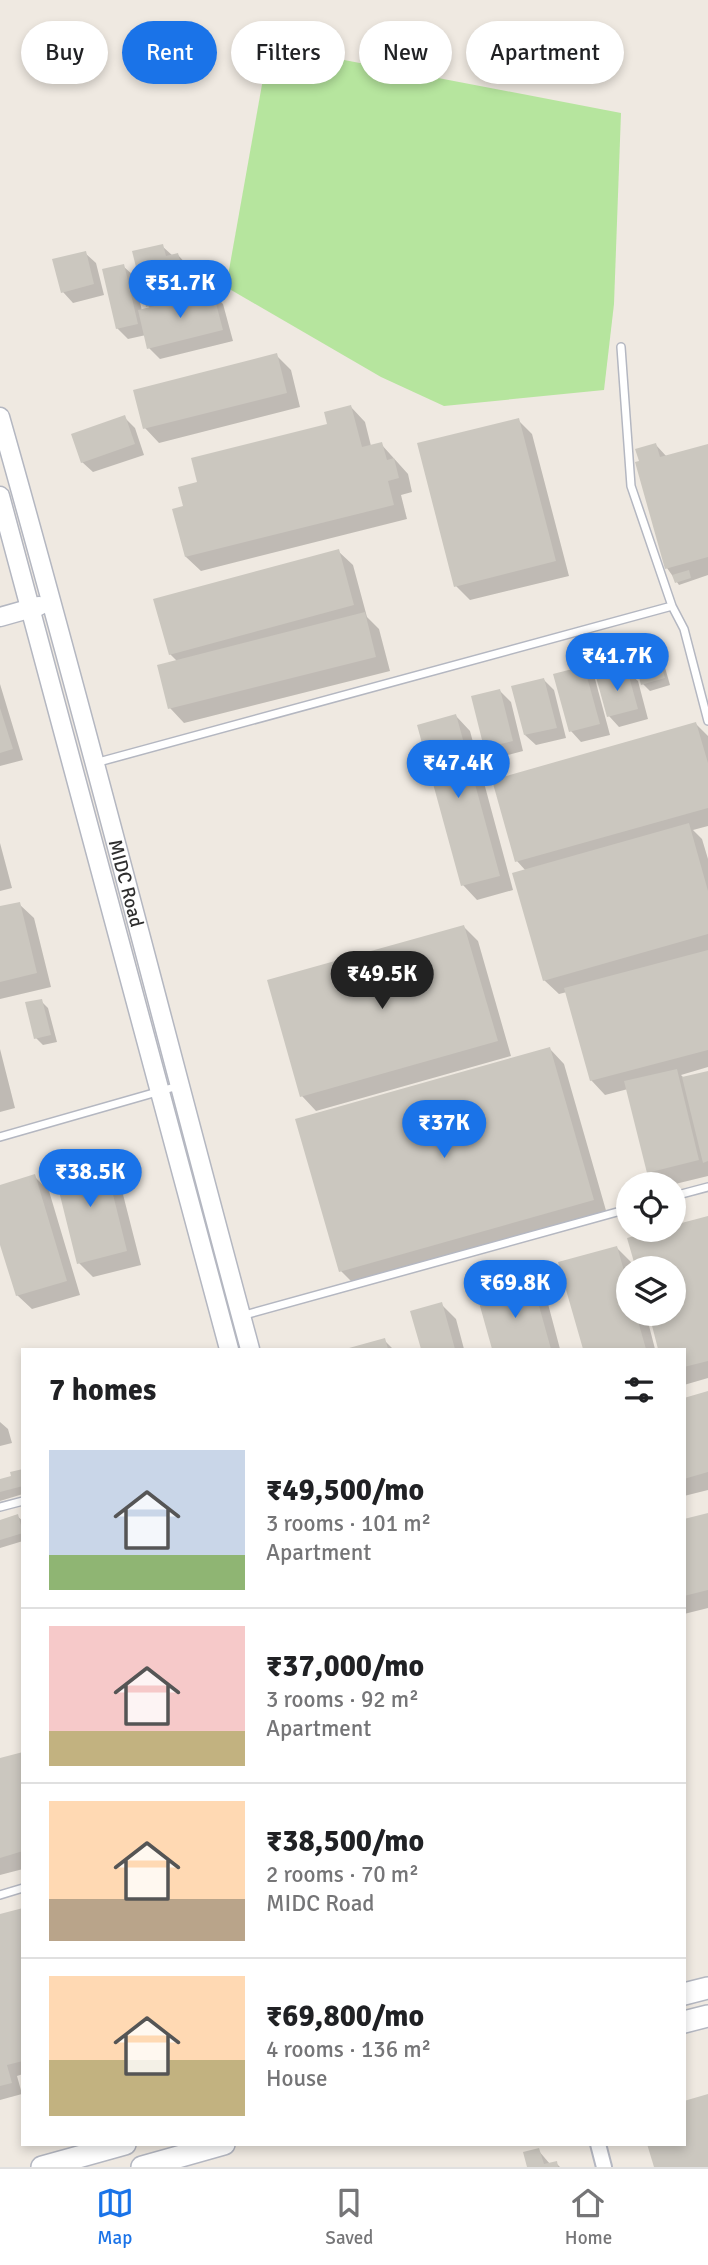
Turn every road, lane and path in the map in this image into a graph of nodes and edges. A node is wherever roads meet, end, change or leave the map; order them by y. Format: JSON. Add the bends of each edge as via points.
{"nodes":[{"id":1,"x":621,"y":347,"type":"dead end"},
{"id":2,"x":0,"y":417,"type":"edge"},
{"id":3,"x":0,"y":496,"type":"edge"},
{"id":4,"x":53,"y":603,"type":"junction"},
{"id":5,"x":672,"y":606,"type":"junction"},
{"id":6,"x":31,"y":609,"type":"junction"},
{"id":7,"x":0,"y":617,"type":"edge"},
{"id":8,"x":708,"y":721,"type":"edge"},
{"id":9,"x":94,"y":763,"type":"junction"},
{"id":10,"x":178,"y":1086,"type":"junction"},
{"id":11,"x":160,"y":1092,"type":"junction"},
{"id":12,"x":0,"y":1137,"type":"edge"},
{"id":13,"x":708,"y":1187,"type":"edge"},
{"id":14,"x":686,"y":1193,"type":"edge"},
{"id":15,"x":616,"y":1212,"type":"edge"},
{"id":16,"x":241,"y":1316,"type":"junction"},
{"id":17,"x":229,"y":1348,"type":"edge"},
{"id":18,"x":250,"y":1348,"type":"edge"},
{"id":19,"x":21,"y":1502,"type":"edge"},
{"id":20,"x":0,"y":1507,"type":"edge"},
{"id":21,"x":21,"y":1889,"type":"edge"},
{"id":22,"x":0,"y":1895,"type":"edge"},
{"id":23,"x":708,"y":1988,"type":"edge"},
{"id":24,"x":686,"y":1994,"type":"edge"},
{"id":25,"x":708,"y":2016,"type":"edge"},
{"id":26,"x":686,"y":2022,"type":"edge"},
{"id":27,"x":118,"y":2146,"type":"edge"},
{"id":28,"x":217,"y":2146,"type":"edge"},
{"id":29,"x":599,"y":2146,"type":"edge"},
{"id":30,"x":42,"y":2167,"type":"edge"},
{"id":31,"x":142,"y":2167,"type":"edge"},
{"id":32,"x":604,"y":2167,"type":"edge"}],
"edges":[{"from":1,"to":5,"type":"lane","via":[[631,486]]},
{"from":2,"to":4,"type":"street","name":"MIDC Road"},
{"from":3,"to":6,"type":"street","name":"MIDC Road"},
{"from":4,"to":6,"type":"street"},
{"from":4,"to":9,"type":"street","name":"MIDC Road"},
{"from":5,"to":8,"type":"lane","via":[[684,629]]},
{"from":5,"to":9,"type":"lane"},
{"from":6,"to":7,"type":"street"},
{"from":6,"to":11,"type":"street","name":"MIDC Road"},
{"from":9,"to":10,"type":"street","name":"MIDC Road"},
{"from":10,"to":11,"type":"lane"},
{"from":10,"to":16,"type":"street","name":"MIDC Road"},
{"from":11,"to":12,"type":"lane"},
{"from":11,"to":17,"type":"street","name":"MIDC Road"},
{"from":13,"to":14,"type":"lane"},
{"from":15,"to":16,"type":"lane"},
{"from":16,"to":18,"type":"street","name":"MIDC Road"},
{"from":19,"to":20,"type":"lane"},
{"from":21,"to":22,"type":"lane"},
{"from":23,"to":24,"type":"main road"},
{"from":25,"to":26,"type":"main road"},
{"from":27,"to":30,"type":"main road"},
{"from":28,"to":31,"type":"main road"},
{"from":29,"to":32,"type":"street"}]}
